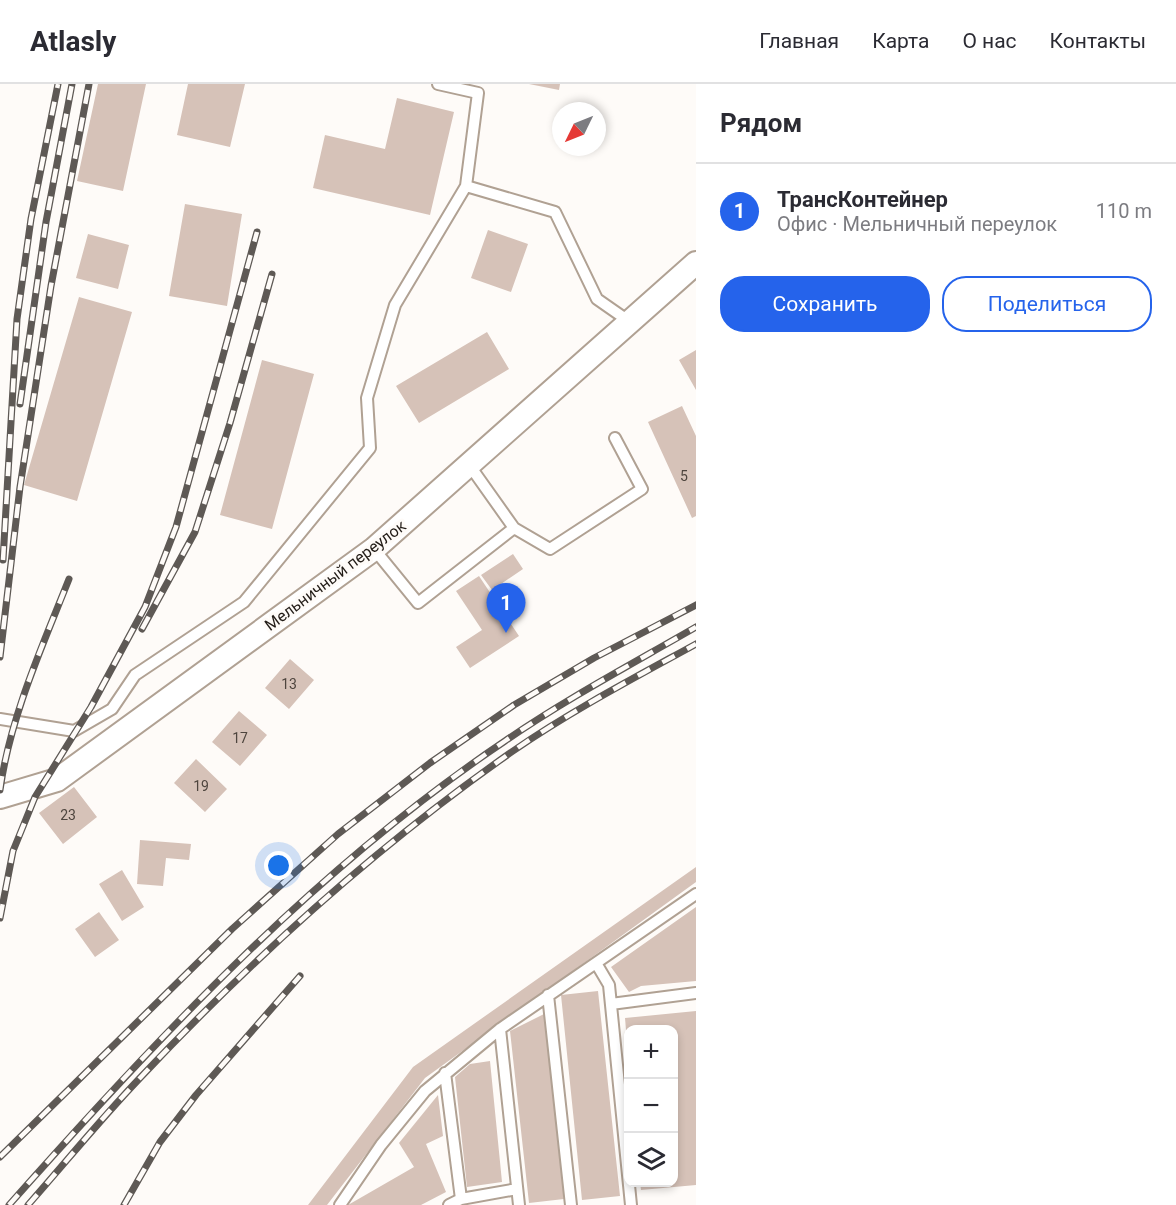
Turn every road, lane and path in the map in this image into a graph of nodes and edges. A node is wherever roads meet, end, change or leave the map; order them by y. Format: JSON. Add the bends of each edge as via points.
{"nodes":[{"id":1,"x":438,"y":84,"type":"edge"},
{"id":2,"x":466,"y":186,"type":"junction"},
{"id":3,"x":696,"y":263,"type":"edge"},
{"id":4,"x":630,"y":322,"type":"junction"},
{"id":5,"x":615,"y":438,"type":"dead end"},
{"id":6,"x":470,"y":466,"type":"junction"},
{"id":7,"x":514,"y":528,"type":"junction"},
{"id":8,"x":375,"y":549,"type":"junction"},
{"id":9,"x":0,"y":720,"type":"edge"},
{"id":10,"x":0,"y":797,"type":"edge"},
{"id":11,"x":696,"y":894,"type":"edge"},
{"id":12,"x":596,"y":963,"type":"junction"},
{"id":13,"x":696,"y":993,"type":"edge"},
{"id":14,"x":548,"y":996,"type":"junction"},
{"id":15,"x":611,"y":1004,"type":"junction"},
{"id":16,"x":500,"y":1029,"type":"junction"},
{"id":17,"x":446,"y":1073,"type":"junction"},
{"id":18,"x":517,"y":1189,"type":"junction"},
{"id":19,"x":461,"y":1199,"type":"junction"},
{"id":20,"x":339,"y":1205,"type":"edge"},
{"id":21,"x":449,"y":1205,"type":"edge"},
{"id":22,"x":519,"y":1205,"type":"edge"},
{"id":23,"x":571,"y":1205,"type":"edge"},
{"id":24,"x":631,"y":1205,"type":"edge"}],
"edges":[{"from":1,"to":2,"type":"lane","via":[[477,93]]},
{"from":2,"to":4,"type":"lane","via":[[555,212],[597,299]]},
{"from":2,"to":9,"type":"lane","via":[[395,305],[367,398],[370,448],[244,602],[135,675],[112,709],[74,731]]},
{"from":3,"to":4,"type":"street","name":"Мельничный переулок"},
{"from":4,"to":6,"type":"street","name":"Мельничный переулок"},
{"from":5,"to":7,"type":"lane","via":[[642,489],[550,549]]},
{"from":6,"to":7,"type":"lane"},
{"from":6,"to":8,"type":"street","name":"Мельничный переулок"},
{"from":7,"to":8,"type":"lane","via":[[418,603]]},
{"from":8,"to":10,"type":"street","name":"Мельничный переулок","via":[[57,780]]},
{"from":11,"to":12,"type":"lane"},
{"from":12,"to":14,"type":"lane"},
{"from":12,"to":15,"type":"lane","via":[[609,985]]},
{"from":13,"to":15,"type":"lane"},
{"from":14,"to":16,"type":"lane"},
{"from":14,"to":23,"type":"lane"},
{"from":15,"to":24,"type":"lane"},
{"from":16,"to":17,"type":"lane"},
{"from":16,"to":18,"type":"lane"},
{"from":17,"to":19,"type":"lane"},
{"from":17,"to":20,"type":"lane","via":[[425,1091],[381,1145]]},
{"from":18,"to":19,"type":"lane"},
{"from":18,"to":22,"type":"lane"},
{"from":19,"to":21,"type":"lane"}]}
